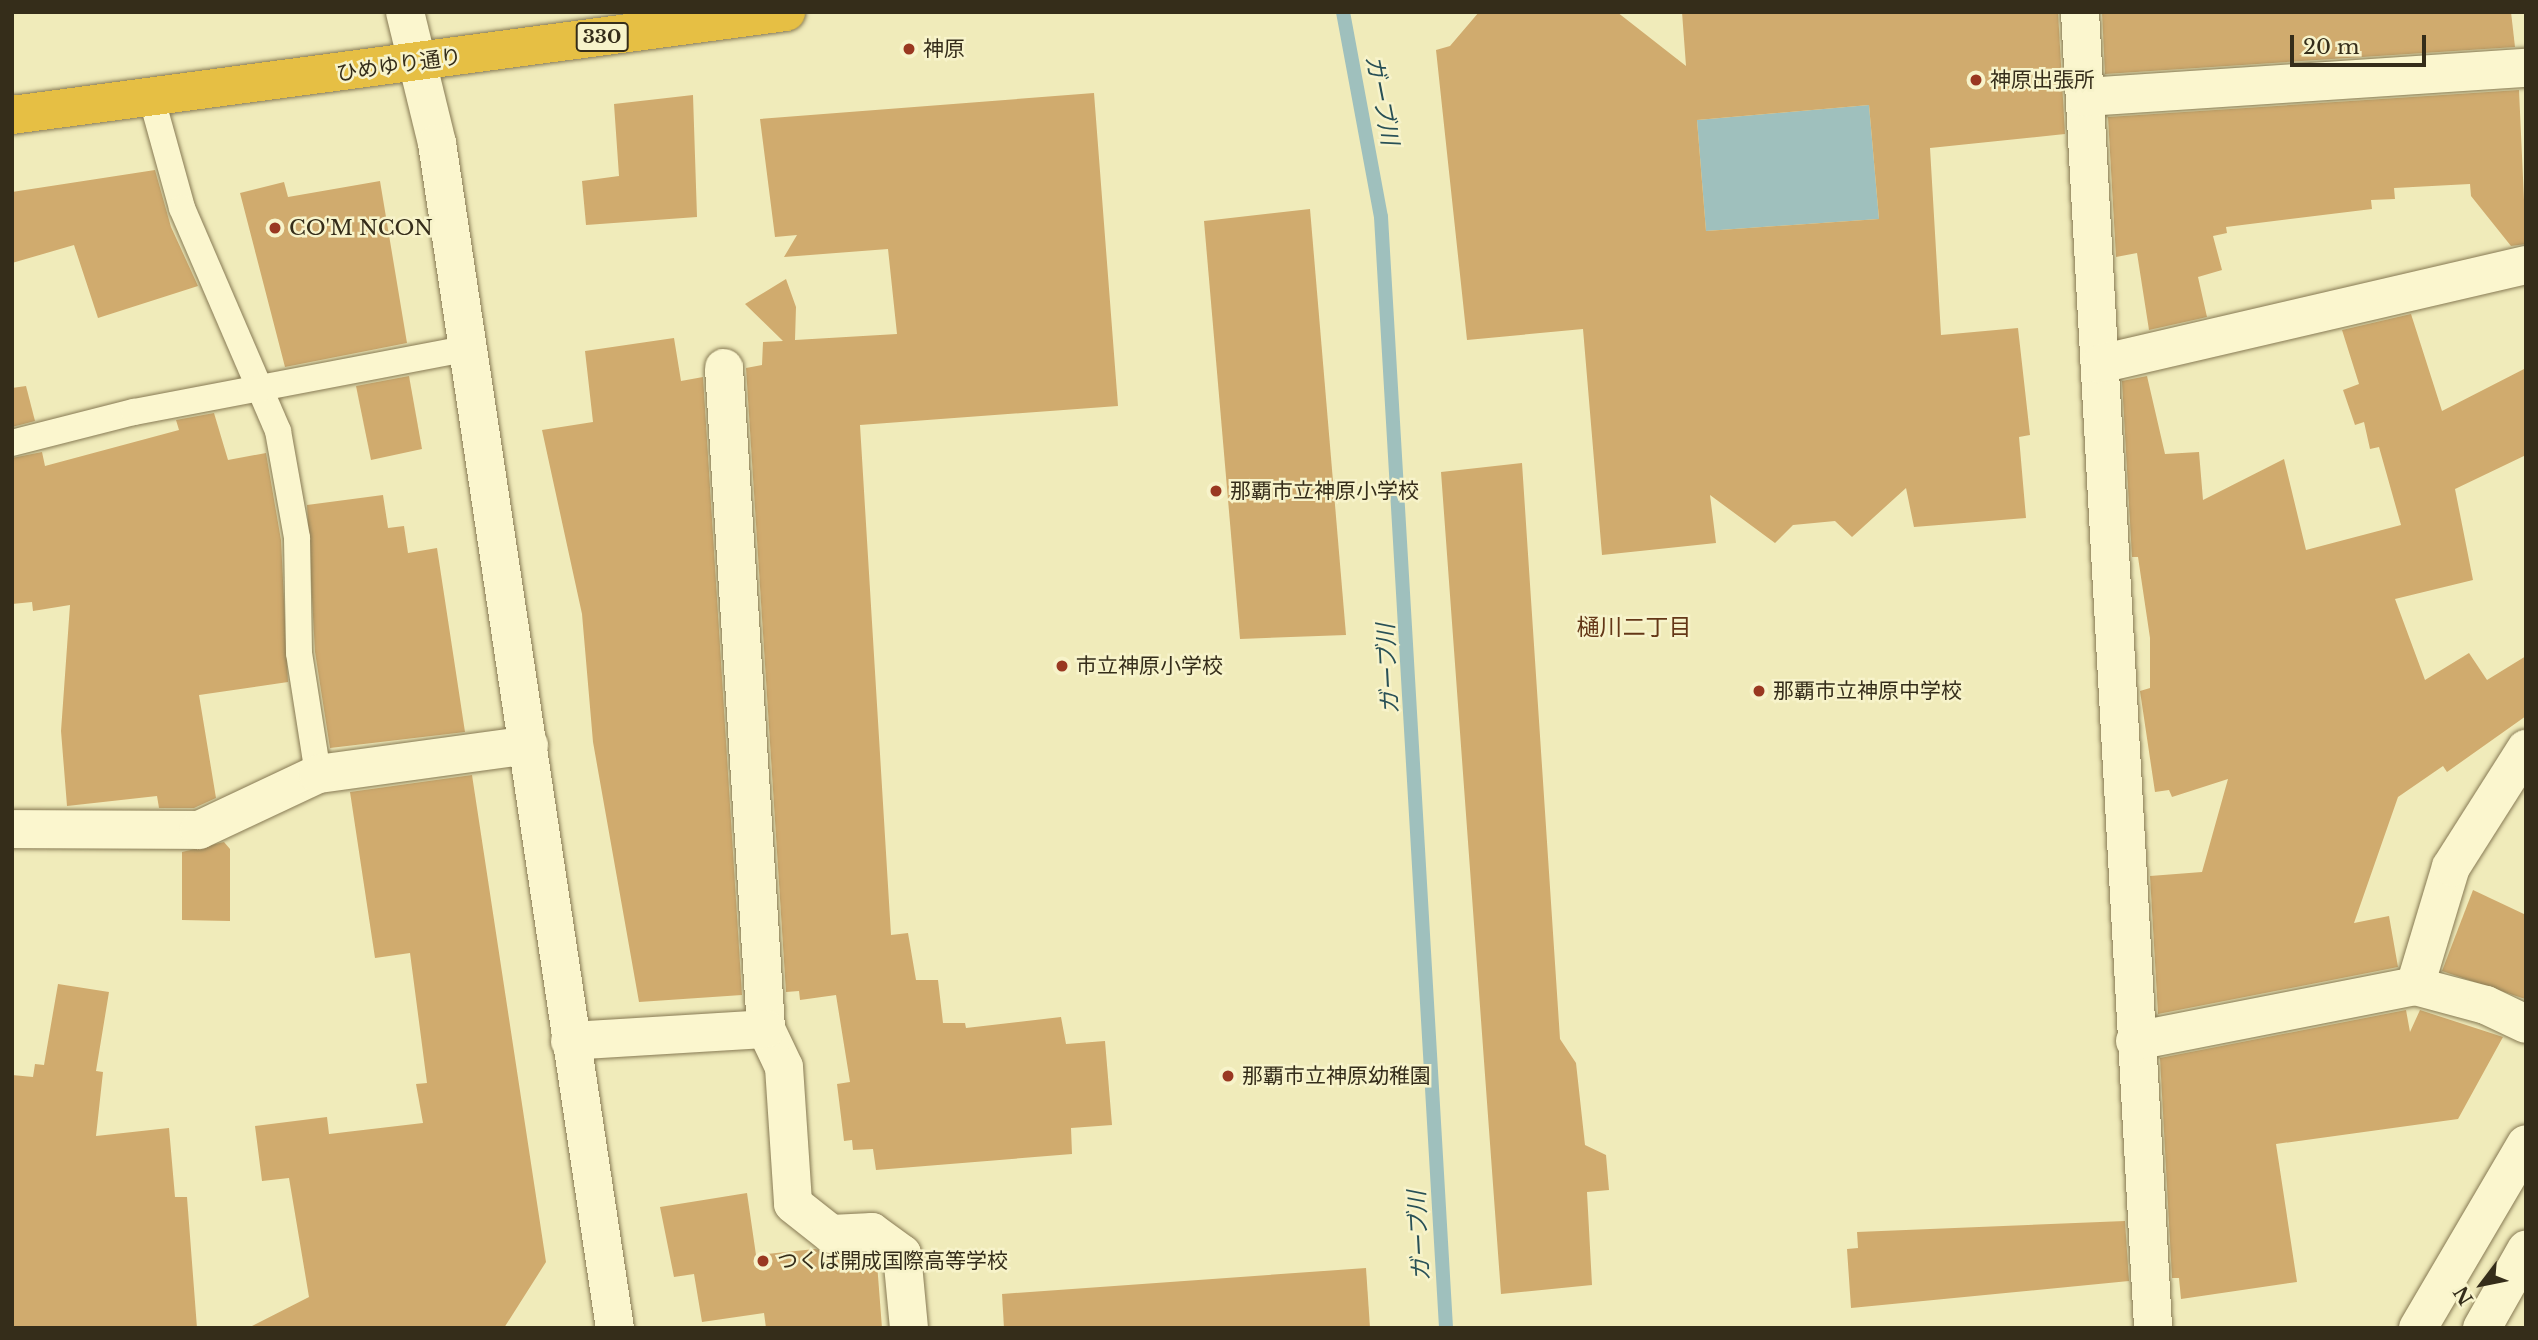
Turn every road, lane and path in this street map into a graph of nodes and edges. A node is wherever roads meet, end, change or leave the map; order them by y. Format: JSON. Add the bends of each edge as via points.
{"nodes":[{"id":1,"x":405,"y":12,"type":"edge"},
{"id":2,"x":786,"y":12,"type":"edge"},
{"id":3,"x":2080,"y":12,"type":"edge"},
{"id":4,"x":418,"y":63,"type":"junction"},
{"id":5,"x":2526,"y":68,"type":"edge"},
{"id":6,"x":151,"y":96,"type":"junction"},
{"id":7,"x":2086,"y":97,"type":"junction"},
{"id":8,"x":12,"y":115,"type":"edge"},
{"id":9,"x":2526,"y":265,"type":"edge"},
{"id":10,"x":469,"y":348,"type":"junction"},
{"id":11,"x":2099,"y":364,"type":"junction"},
{"id":12,"x":724,"y":368,"type":"dead end"},
{"id":13,"x":259,"y":388,"type":"junction"},
{"id":14,"x":12,"y":443,"type":"edge"},
{"id":15,"x":529,"y":745,"type":"junction"},
{"id":16,"x":2526,"y":749,"type":"edge"},
{"id":17,"x":318,"y":774,"type":"junction"},
{"id":18,"x":12,"y":829,"type":"edge"},
{"id":19,"x":2415,"y":986,"type":"junction"},
{"id":20,"x":2526,"y":1024,"type":"edge"},
{"id":21,"x":766,"y":1029,"type":"junction"},
{"id":22,"x":570,"y":1041,"type":"junction"},
{"id":23,"x":2135,"y":1041,"type":"junction"},
{"id":24,"x":2526,"y":1144,"type":"edge"},
{"id":25,"x":2526,"y":1250,"type":"edge"},
{"id":26,"x":615,"y":1328,"type":"edge"},
{"id":27,"x":909,"y":1328,"type":"edge"},
{"id":28,"x":2153,"y":1328,"type":"edge"},
{"id":29,"x":2418,"y":1328,"type":"edge"},
{"id":30,"x":2482,"y":1328,"type":"edge"}],
"edges":[{"from":1,"to":4,"type":"street"},
{"from":2,"to":4,"type":"highway","name":"ひめゆり通り","number":"330"},
{"from":3,"to":7,"type":"street"},
{"from":4,"to":6,"type":"highway","name":"ひめゆり通り","number":"330"},
{"from":4,"to":10,"type":"street"},
{"from":5,"to":7,"type":"street"},
{"from":6,"to":8,"type":"highway","name":"ひめゆり通り","number":"330"},
{"from":6,"to":13,"type":"lane","via":[[182,208]]},
{"from":7,"to":11,"type":"street"},
{"from":9,"to":11,"type":"street"},
{"from":10,"to":13,"type":"lane"},
{"from":10,"to":15,"type":"street"},
{"from":11,"to":23,"type":"street"},
{"from":12,"to":21,"type":"street"},
{"from":13,"to":14,"type":"lane"},
{"from":13,"to":17,"type":"lane","via":[[278,431],[297,538],[299,653]]},
{"from":15,"to":17,"type":"street"},
{"from":15,"to":22,"type":"street"},
{"from":16,"to":19,"type":"street","via":[[2451,867]]},
{"from":17,"to":18,"type":"street","via":[[199,830]]},
{"from":19,"to":20,"type":"street","via":[[2486,1005]]},
{"from":19,"to":23,"type":"street","via":[[2224,1028]]},
{"from":21,"to":22,"type":"street"},
{"from":21,"to":27,"type":"street","via":[[784,1067],[793,1203],[831,1234],[872,1232],[902,1254]]},
{"from":22,"to":26,"type":"street"},
{"from":23,"to":28,"type":"street"},
{"from":24,"to":29,"type":"street"},
{"from":25,"to":30,"type":"street"}]}
